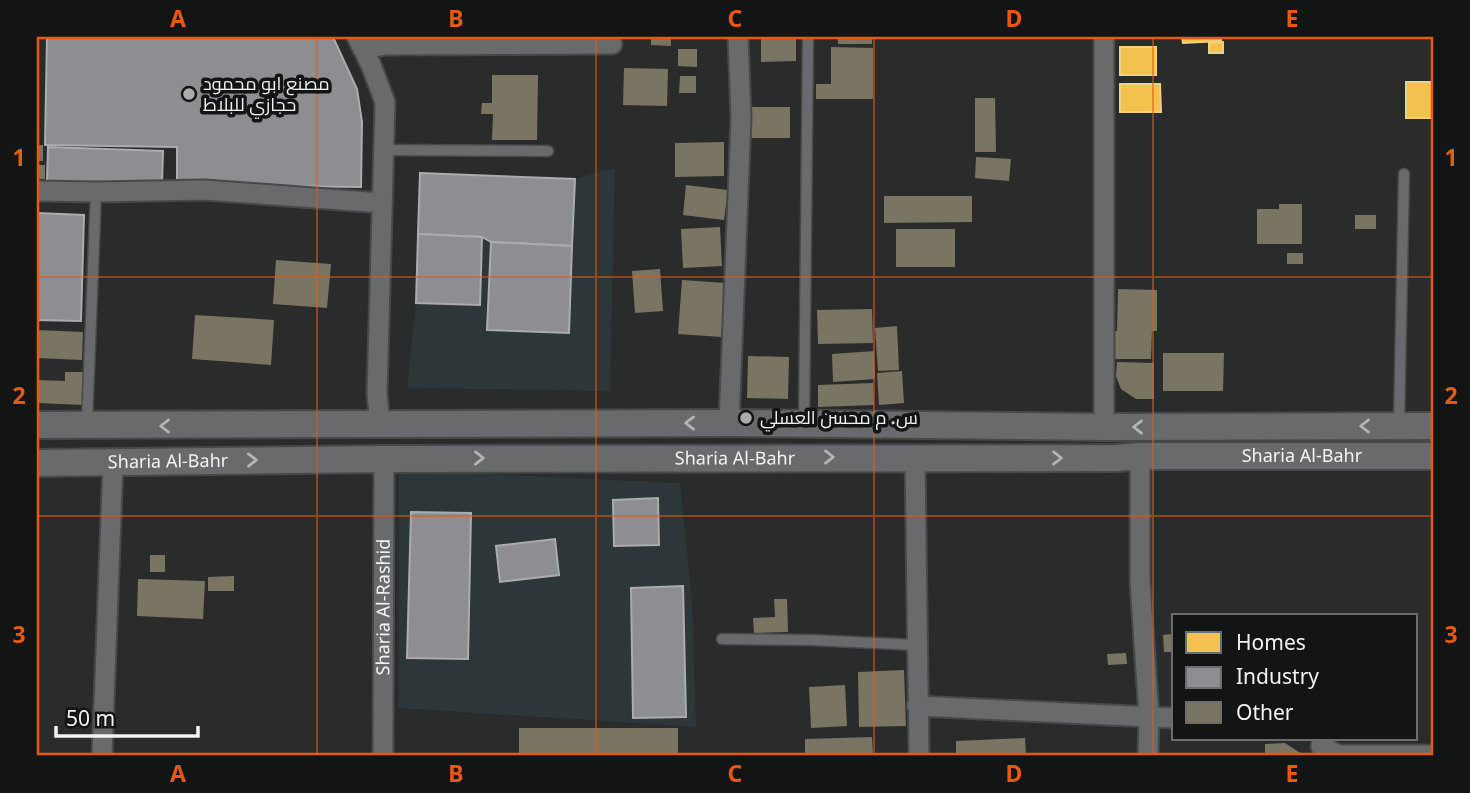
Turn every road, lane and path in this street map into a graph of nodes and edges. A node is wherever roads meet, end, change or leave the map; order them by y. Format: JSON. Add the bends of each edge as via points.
{"nodes":[{"id":1,"x":738,"y":37,"type":"edge"},
{"id":2,"x":808,"y":37,"type":"edge"},
{"id":3,"x":1104,"y":37,"type":"edge"},
{"id":4,"x":534,"y":41,"type":"edge"},
{"id":5,"x":360,"y":43,"type":"edge"},
{"id":6,"x":612,"y":44,"type":"dead end"},
{"id":7,"x":384,"y":150,"type":"junction"},
{"id":8,"x":548,"y":151,"type":"dead end"},
{"id":9,"x":1404,"y":174,"type":"dead end"},
{"id":10,"x":37,"y":191,"type":"edge"},
{"id":11,"x":96,"y":192,"type":"junction"},
{"id":12,"x":382,"y":203,"type":"junction"},
{"id":13,"x":729,"y":423,"type":"junction"},
{"id":14,"x":380,"y":424,"type":"junction"},
{"id":15,"x":589,"y":424,"type":"junction"},
{"id":16,"x":804,"y":424,"type":"junction"},
{"id":17,"x":37,"y":425,"type":"edge"},
{"id":18,"x":87,"y":426,"type":"junction"},
{"id":19,"x":1399,"y":426,"type":"junction"},
{"id":20,"x":1433,"y":426,"type":"edge"},
{"id":21,"x":1104,"y":427,"type":"junction"},
{"id":22,"x":1140,"y":456,"type":"junction"},
{"id":23,"x":1433,"y":456,"type":"edge"},
{"id":24,"x":590,"y":458,"type":"junction"},
{"id":25,"x":915,"y":458,"type":"junction"},
{"id":26,"x":384,"y":459,"type":"junction"},
{"id":27,"x":113,"y":462,"type":"junction"},
{"id":28,"x":37,"y":463,"type":"edge"},
{"id":29,"x":722,"y":639,"type":"dead end"},
{"id":30,"x":917,"y":645,"type":"junction"},
{"id":31,"x":917,"y":706,"type":"junction"},
{"id":32,"x":1149,"y":717,"type":"junction"},
{"id":33,"x":1172,"y":718,"type":"edge"},
{"id":34,"x":1319,"y":747,"type":"edge"},
{"id":35,"x":1433,"y":755,"type":"edge"},
{"id":36,"x":102,"y":756,"type":"edge"},
{"id":37,"x":383,"y":756,"type":"edge"},
{"id":38,"x":919,"y":756,"type":"edge"},
{"id":39,"x":1148,"y":756,"type":"edge"}],
"edges":[{"from":1,"to":13,"type":"street","via":[[741,118]]},
{"from":2,"to":16,"type":"lane"},
{"from":3,"to":21,"type":"street"},
{"from":4,"to":5,"type":"street"},
{"from":4,"to":6,"type":"street"},
{"from":5,"to":7,"type":"street","via":[[385,102]]},
{"from":7,"to":8,"type":"lane"},
{"from":7,"to":12,"type":"street"},
{"from":9,"to":19,"type":"lane"},
{"from":10,"to":11,"type":"street"},
{"from":11,"to":12,"type":"street","via":[[205,190]]},
{"from":11,"to":18,"type":"lane"},
{"from":12,"to":14,"type":"street"},
{"from":13,"to":15,"type":"main road","name":"Sharia Al-Bahr","one_way":true},
{"from":13,"to":16,"type":"main road","name":"Sharia Al-Bahr"},
{"from":14,"to":15,"type":"main road","name":"Sharia Al-Bahr"},
{"from":14,"to":18,"type":"main road","name":"Sharia Al-Bahr","one_way":true},
{"from":15,"to":24,"type":"main road"},
{"from":16,"to":21,"type":"main road","name":"Sharia Al-Bahr"},
{"from":17,"to":18,"type":"main road","name":"Sharia Al-Bahr"},
{"from":19,"to":20,"type":"main road","name":"Sharia Al-Bahr"},
{"from":19,"to":21,"type":"main road","name":"Sharia Al-Bahr","one_way":true},
{"from":22,"to":23,"type":"main road","name":"Sharia Al-Bahr"},
{"from":25,"to":22,"type":"main road","name":"Sharia Al-Bahr","one_way":true},
{"from":22,"to":32,"type":"street","via":[[1140,582]]},
{"from":24,"to":25,"type":"main road","name":"Sharia Al-Bahr","one_way":true},
{"from":26,"to":24,"type":"main road","name":"Sharia Al-Bahr","one_way":true},
{"from":25,"to":30,"type":"street"},
{"from":27,"to":26,"type":"main road","name":"Sharia Al-Bahr","one_way":true},
{"from":26,"to":37,"type":"street","name":"Sharia Al-Rashid"},
{"from":27,"to":28,"type":"main road","name":"Sharia Al-Bahr"},
{"from":27,"to":36,"type":"street"},
{"from":29,"to":30,"type":"lane"},
{"from":30,"to":31,"type":"street"},
{"from":31,"to":32,"type":"street"},
{"from":31,"to":38,"type":"street"},
{"from":32,"to":33,"type":"street"},
{"from":32,"to":39,"type":"street"},
{"from":34,"to":35,"type":"street","via":[[1339,755]]}]}
